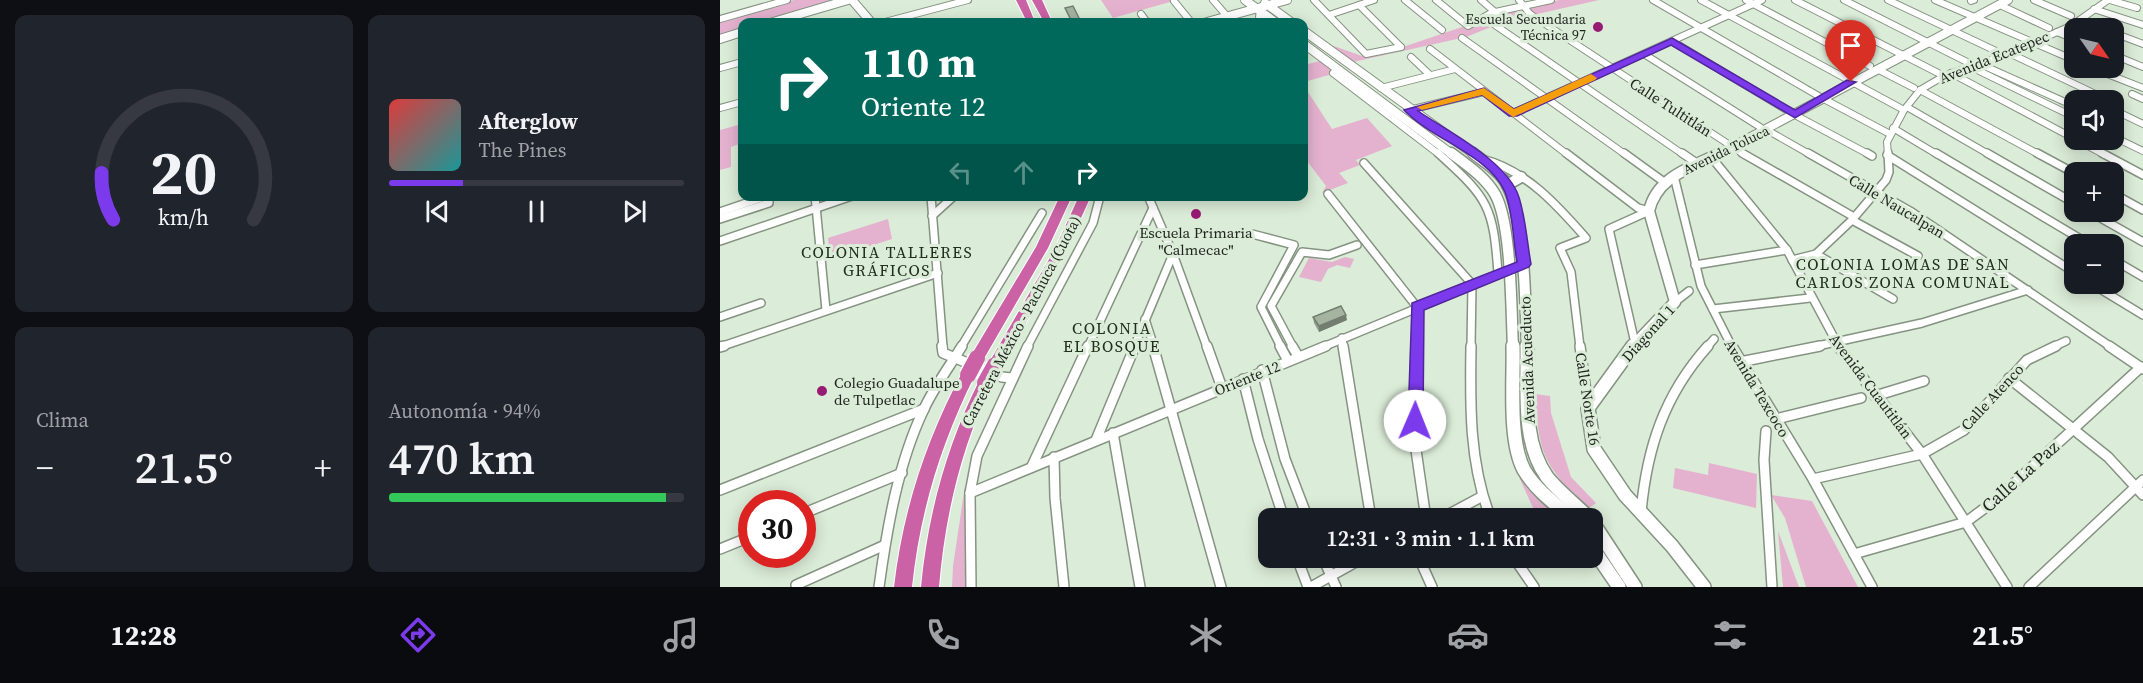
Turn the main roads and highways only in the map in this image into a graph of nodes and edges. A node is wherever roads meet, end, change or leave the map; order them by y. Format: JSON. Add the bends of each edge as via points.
{"nodes":[{"id":1,"x":1021,"y":0,"type":"edge"},
{"id":2,"x":1037,"y":0,"type":"edge"},
{"id":3,"x":1029,"y":18,"type":"edge"},
{"id":4,"x":1046,"y":18,"type":"edge"},
{"id":5,"x":1064,"y":201,"type":"edge"},
{"id":6,"x":1083,"y":201,"type":"edge"},
{"id":7,"x":903,"y":587,"type":"edge"},
{"id":8,"x":930,"y":587,"type":"edge"}],
"edges":[{"from":1,"to":3,"type":"highway"},
{"from":2,"to":4,"type":"highway"},
{"from":5,"to":7,"type":"highway","name":"Carretera México - Pachuca (Cuota)","bridge":true,"via":[[940,433],[913,518]]},
{"from":6,"to":8,"type":"highway","name":"Carretera México - Pachuca (Cuota)","bridge":true,"via":[[962,435],[948,475],[932,555]]}]}
